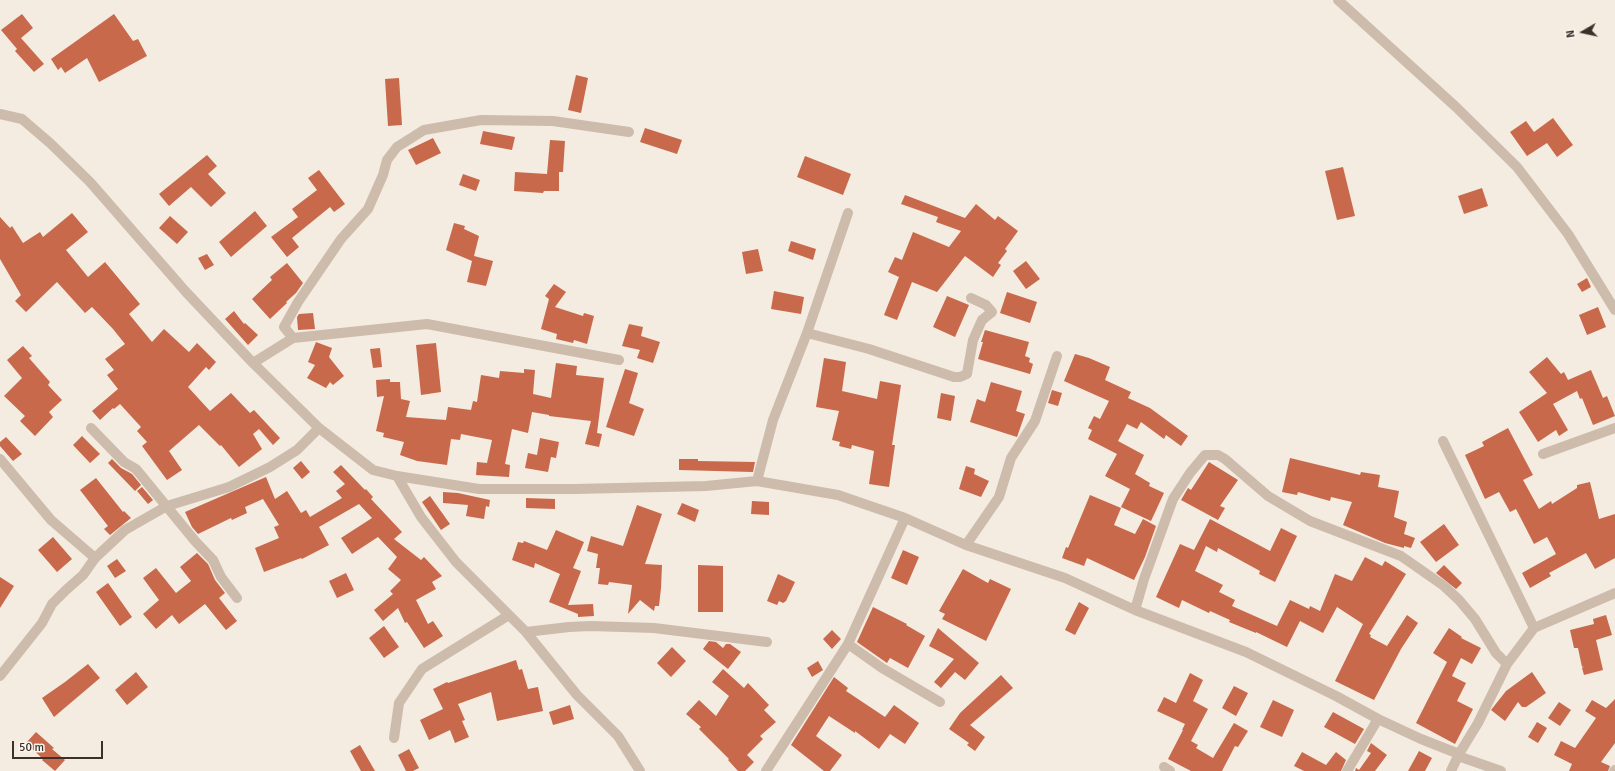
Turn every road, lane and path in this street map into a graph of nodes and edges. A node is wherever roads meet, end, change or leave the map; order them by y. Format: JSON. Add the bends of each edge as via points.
{"nodes":[{"id":1,"x":1338,"y":0,"type":"edge"},
{"id":2,"x":0,"y":114,"type":"edge"},
{"id":3,"x":630,"y":132,"type":"dead end"},
{"id":4,"x":848,"y":213,"type":"dead end"},
{"id":5,"x":971,"y":298,"type":"dead end"},
{"id":6,"x":1615,"y":310,"type":"edge"},
{"id":7,"x":807,"y":333,"type":"junction"},
{"id":8,"x":292,"y":338,"type":"junction"},
{"id":9,"x":1057,"y":356,"type":"dead end"},
{"id":10,"x":619,"y":360,"type":"dead end"},
{"id":11,"x":253,"y":363,"type":"junction"},
{"id":12,"x":91,"y":428,"type":"dead end"},
{"id":13,"x":319,"y":428,"type":"junction"},
{"id":14,"x":1615,"y":428,"type":"edge"},
{"id":15,"x":1443,"y":441,"type":"dead end"},
{"id":16,"x":1543,"y":454,"type":"dead end"},
{"id":17,"x":0,"y":459,"type":"edge"},
{"id":18,"x":397,"y":476,"type":"junction"},
{"id":19,"x":757,"y":481,"type":"junction"},
{"id":20,"x":167,"y":506,"type":"junction"},
{"id":21,"x":905,"y":518,"type":"junction"},
{"id":22,"x":966,"y":545,"type":"junction"},
{"id":23,"x":95,"y":558,"type":"junction"},
{"id":24,"x":1615,"y":593,"type":"edge"},
{"id":25,"x":237,"y":598,"type":"dead end"},
{"id":26,"x":1135,"y":610,"type":"junction"},
{"id":27,"x":509,"y":615,"type":"junction"},
{"id":28,"x":1534,"y":628,"type":"junction"},
{"id":29,"x":526,"y":632,"type":"junction"},
{"id":30,"x":767,"y":642,"type":"dead end"},
{"id":31,"x":848,"y":644,"type":"junction"},
{"id":32,"x":1507,"y":664,"type":"junction"},
{"id":33,"x":0,"y":676,"type":"edge"},
{"id":34,"x":940,"y":702,"type":"dead end"},
{"id":35,"x":1378,"y":719,"type":"junction"},
{"id":36,"x":394,"y":738,"type":"dead end"},
{"id":37,"x":1459,"y":755,"type":"junction"},
{"id":38,"x":640,"y":771,"type":"edge"},
{"id":39,"x":766,"y":771,"type":"edge"},
{"id":40,"x":1347,"y":771,"type":"edge"},
{"id":41,"x":1451,"y":771,"type":"edge"},
{"id":42,"x":1501,"y":771,"type":"edge"}],
"edges":[{"from":1,"to":6,"type":"street","via":[[1456,107],[1517,167],[1568,234]]},
{"from":2,"to":11,"type":"street","via":[[22,119],[50,142],[85,177],[186,292]]},
{"from":3,"to":8,"type":"street","via":[[553,121],[481,120],[424,130],[397,147],[387,160],[368,209],[341,239],[284,327]]},
{"from":4,"to":7,"type":"street"},
{"from":5,"to":7,"type":"street","via":[[986,305],[992,312],[982,320],[973,340],[967,374],[960,378],[869,349]]},
{"from":7,"to":19,"type":"street","via":[[773,420]]},
{"from":8,"to":10,"type":"street","via":[[426,324]]},
{"from":8,"to":11,"type":"street"},
{"from":9,"to":22,"type":"street","via":[[1034,421],[1011,458],[999,498]]},
{"from":11,"to":13,"type":"street"},
{"from":12,"to":20,"type":"street","via":[[124,462],[136,469]]},
{"from":13,"to":18,"type":"street","via":[[374,470]]},
{"from":13,"to":20,"type":"street","via":[[297,450],[270,467],[229,487]]},
{"from":14,"to":16,"type":"street"},
{"from":15,"to":28,"type":"street"},
{"from":17,"to":23,"type":"street","via":[[51,520]]},
{"from":18,"to":19,"type":"street","via":[[479,489],[706,486]]},
{"from":18,"to":27,"type":"street","via":[[421,517],[456,562]]},
{"from":19,"to":21,"type":"street","via":[[838,495]]},
{"from":20,"to":23,"type":"street","via":[[125,530]]},
{"from":20,"to":25,"type":"street","via":[[213,560],[221,577]]},
{"from":21,"to":22,"type":"street"},
{"from":21,"to":31,"type":"street"},
{"from":22,"to":26,"type":"street","via":[[1065,578]]},
{"from":23,"to":33,"type":"street","via":[[84,575],[52,604],[42,623]]},
{"from":24,"to":28,"type":"street"},
{"from":26,"to":32,"type":"street","via":[[1173,499],[1205,455],[1218,455],[1268,496],[1310,521],[1401,556],[1444,586],[1475,619],[1496,653]]},
{"from":26,"to":35,"type":"street","via":[[1246,652]]},
{"from":27,"to":29,"type":"street"},
{"from":27,"to":36,"type":"street","via":[[422,669],[399,703]]},
{"from":28,"to":32,"type":"street"},
{"from":29,"to":30,"type":"street","via":[[584,626],[654,628]]},
{"from":29,"to":38,"type":"street","via":[[576,695],[618,736]]},
{"from":31,"to":34,"type":"street","via":[[882,668]]},
{"from":31,"to":39,"type":"street"},
{"from":32,"to":37,"type":"street"},
{"from":35,"to":37,"type":"street"},
{"from":35,"to":40,"type":"street"},
{"from":37,"to":41,"type":"street"},
{"from":37,"to":42,"type":"street"}]}
